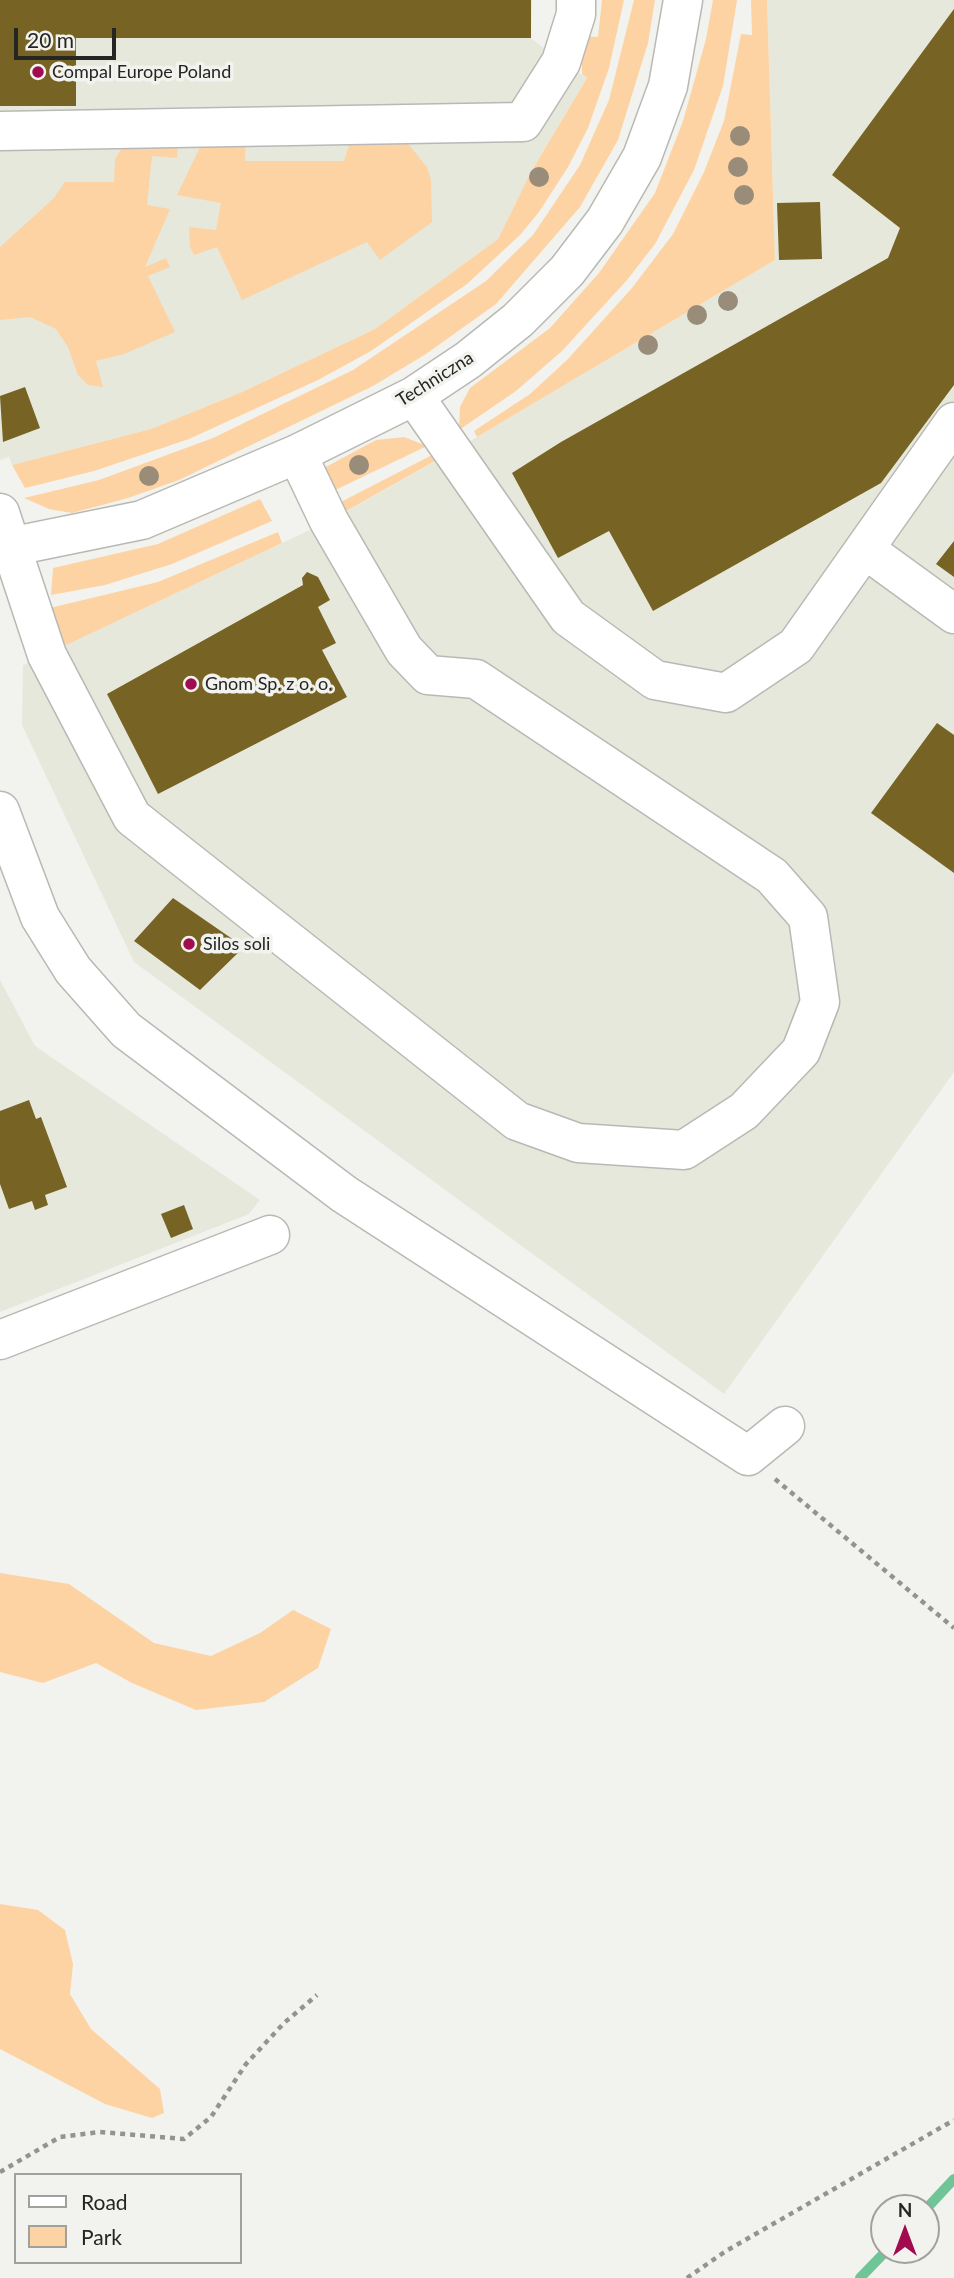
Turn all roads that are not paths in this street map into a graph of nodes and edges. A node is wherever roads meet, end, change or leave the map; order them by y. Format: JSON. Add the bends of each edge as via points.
{"nodes":[{"id":1,"x":576,"y":0,"type":"edge"},
{"id":2,"x":683,"y":0,"type":"edge"},
{"id":3,"x":0,"y":131,"type":"edge"},
{"id":4,"x":414,"y":396,"type":"junction"},
{"id":5,"x":954,"y":422,"type":"edge"},
{"id":6,"x":297,"y":454,"type":"junction"},
{"id":7,"x":0,"y":513,"type":"edge"},
{"id":8,"x":7,"y":549,"type":"edge"},
{"id":9,"x":866,"y":550,"type":"junction"},
{"id":10,"x":954,"y":614,"type":"edge"},
{"id":11,"x":0,"y":811,"type":"edge"},
{"id":12,"x":270,"y":1234,"type":"dead end"},
{"id":13,"x":0,"y":1340,"type":"edge"},
{"id":14,"x":785,"y":1426,"type":"dead end"}],
"edges":[{"from":1,"to":3,"type":"street","via":[[561,62],[523,122]]},
{"from":2,"to":4,"type":"street","name":"Techniczna","via":[[668,86],[642,157],[605,221],[567,271],[519,320]]},
{"from":4,"to":6,"type":"street","name":"Techniczna"},
{"from":4,"to":9,"type":"street","via":[[568,617],[655,680],[726,693],[796,646]]},
{"from":5,"to":9,"type":"street"},
{"from":6,"to":8,"type":"street","name":"Techniczna","via":[[142,520]]},
{"from":6,"to":8,"type":"street","via":[[329,521],[404,650],[428,675],[476,679],[772,876],[808,917],[820,1002],[801,1051],[744,1111],[684,1150],[578,1143],[517,1121],[132,817],[47,655]]},
{"from":7,"to":8,"type":"street"},
{"from":9,"to":10,"type":"street"},
{"from":11,"to":14,"type":"street","via":[[40,917],[73,970],[126,1030],[344,1194],[748,1456]]},
{"from":12,"to":13,"type":"street"}]}
